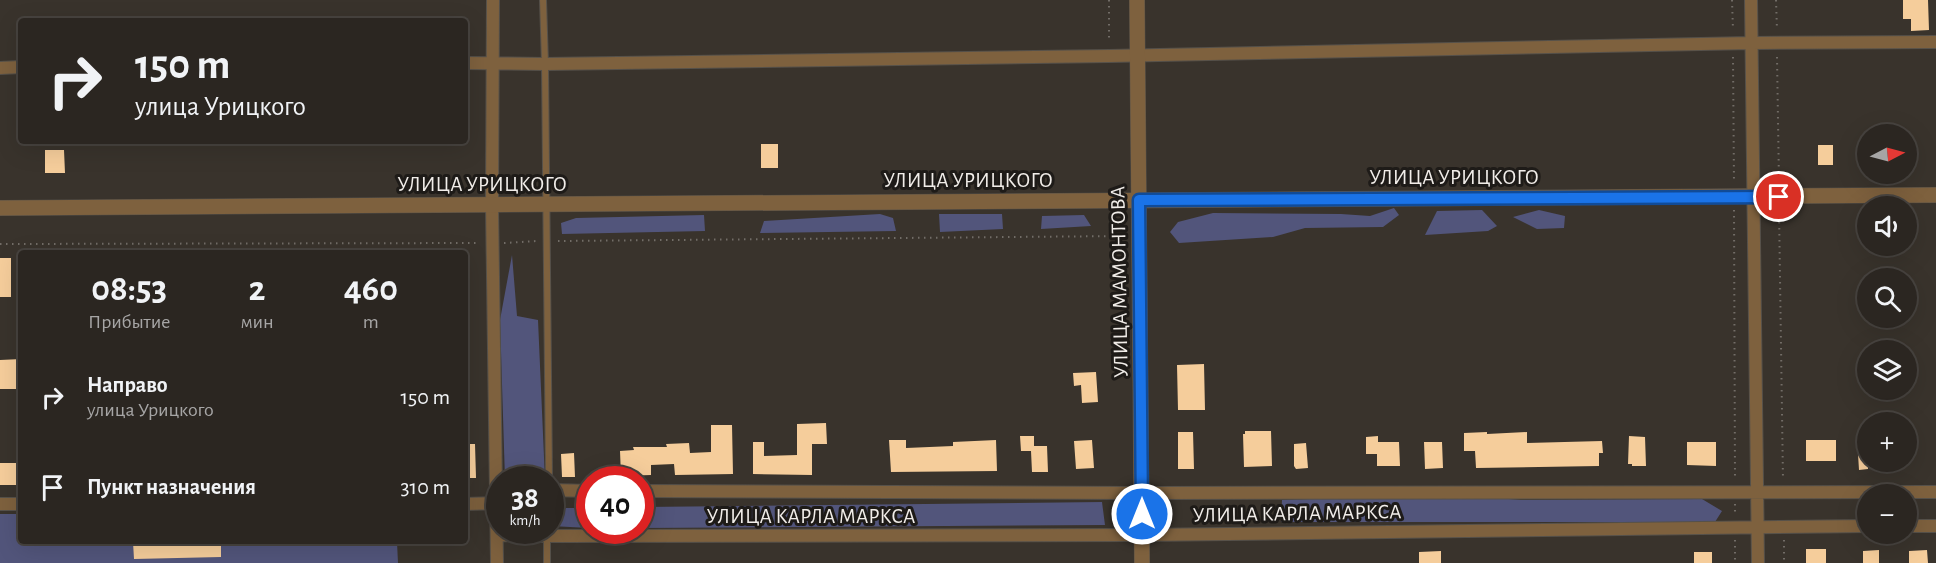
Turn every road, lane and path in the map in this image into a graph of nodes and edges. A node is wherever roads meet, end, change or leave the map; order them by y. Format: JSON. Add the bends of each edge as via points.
{"nodes":[{"id":1,"x":493,"y":0,"type":"edge"},
{"id":2,"x":543,"y":0,"type":"edge"},
{"id":3,"x":1109,"y":0,"type":"edge"},
{"id":4,"x":1137,"y":0,"type":"edge"},
{"id":5,"x":1732,"y":0,"type":"edge"},
{"id":6,"x":1751,"y":0,"type":"edge"},
{"id":7,"x":1776,"y":0,"type":"edge"},
{"id":8,"x":1936,"y":42,"type":"edge"},
{"id":9,"x":1733,"y":43,"type":"junction"},
{"id":10,"x":1751,"y":43,"type":"junction"},
{"id":11,"x":1777,"y":43,"type":"junction"},
{"id":12,"x":1138,"y":55,"type":"junction"},
{"id":13,"x":1109,"y":56,"type":"junction"},
{"id":14,"x":492,"y":62,"type":"junction"},
{"id":15,"x":468,"y":63,"type":"edge"},
{"id":16,"x":545,"y":64,"type":"junction"},
{"id":17,"x":18,"y":67,"type":"edge"},
{"id":18,"x":0,"y":68,"type":"edge"},
{"id":19,"x":1936,"y":195,"type":"edge"},
{"id":20,"x":1734,"y":197,"type":"junction"},
{"id":21,"x":1754,"y":197,"type":"junction"},
{"id":22,"x":1779,"y":197,"type":"junction"},
{"id":23,"x":1139,"y":200,"type":"junction"},
{"id":24,"x":492,"y":205,"type":"junction"},
{"id":25,"x":546,"y":205,"type":"junction"},
{"id":26,"x":0,"y":208,"type":"edge"},
{"id":27,"x":1140,"y":236,"type":"junction"},
{"id":28,"x":546,"y":241,"type":"junction"},
{"id":29,"x":493,"y":243,"type":"junction"},
{"id":30,"x":0,"y":244,"type":"edge"},
{"id":31,"x":497,"y":466,"type":"edge"},
{"id":32,"x":549,"y":466,"type":"edge"},
{"id":33,"x":654,"y":491,"type":"edge"},
{"id":34,"x":1735,"y":491,"type":"junction"},
{"id":35,"x":1757,"y":491,"type":"junction"},
{"id":36,"x":1783,"y":491,"type":"junction"},
{"id":37,"x":1936,"y":492,"type":"edge"},
{"id":38,"x":1142,"y":493,"type":"junction"},
{"id":39,"x":486,"y":503,"type":"edge"},
{"id":40,"x":0,"y":504,"type":"edge"},
{"id":41,"x":18,"y":504,"type":"edge"},
{"id":42,"x":468,"y":504,"type":"edge"},
{"id":43,"x":1757,"y":526,"type":"junction"},
{"id":44,"x":1784,"y":526,"type":"junction"},
{"id":45,"x":1857,"y":526,"type":"edge"},
{"id":46,"x":1917,"y":526,"type":"edge"},
{"id":47,"x":1936,"y":526,"type":"edge"},
{"id":48,"x":1735,"y":527,"type":"junction"},
{"id":49,"x":1142,"y":535,"type":"junction"},
{"id":50,"x":564,"y":536,"type":"edge"},
{"id":51,"x":497,"y":544,"type":"edge"},
{"id":52,"x":547,"y":544,"type":"edge"},
{"id":53,"x":497,"y":563,"type":"edge"},
{"id":54,"x":547,"y":563,"type":"edge"},
{"id":55,"x":1142,"y":563,"type":"edge"},
{"id":56,"x":1735,"y":563,"type":"edge"},
{"id":57,"x":1758,"y":563,"type":"edge"},
{"id":58,"x":1784,"y":563,"type":"edge"}],
"edges":[{"from":1,"to":14,"type":"street"},
{"from":2,"to":16,"type":"lane"},
{"from":3,"to":13,"type":"path"},
{"from":4,"to":12,"type":"street","name":"УЛИЦА МАМОНТОВА"},
{"from":5,"to":9,"type":"path"},
{"from":6,"to":10,"type":"street"},
{"from":7,"to":11,"type":"path"},
{"from":8,"to":11,"type":"street"},
{"from":9,"to":10,"type":"street"},
{"from":9,"to":12,"type":"street"},
{"from":9,"to":20,"type":"path"},
{"from":10,"to":11,"type":"street"},
{"from":10,"to":21,"type":"street"},
{"from":11,"to":22,"type":"path"},
{"from":12,"to":13,"type":"street"},
{"from":12,"to":23,"type":"street","name":"УЛИЦА МАМОНТОВА"},
{"from":13,"to":16,"type":"street"},
{"from":14,"to":15,"type":"street"},
{"from":14,"to":16,"type":"street"},
{"from":14,"to":24,"type":"street"},
{"from":16,"to":25,"type":"lane"},
{"from":17,"to":18,"type":"street"},
{"from":19,"to":22,"type":"street","name":"УЛИЦА УРИЦКОГО"},
{"from":20,"to":21,"type":"street","name":"УЛИЦА УРИЦКОГО"},
{"from":20,"to":23,"type":"street","name":"УЛИЦА УРИЦКОГО"},
{"from":20,"to":34,"type":"path"},
{"from":21,"to":22,"type":"street","name":"УЛИЦА УРИЦКОГО"},
{"from":21,"to":35,"type":"street"},
{"from":22,"to":36,"type":"path"},
{"from":23,"to":25,"type":"street","name":"УЛИЦА УРИЦКОГО"},
{"from":23,"to":27,"type":"street","name":"УЛИЦА МАМОНТОВА"},
{"from":24,"to":25,"type":"street","name":"УЛИЦА УРИЦКОГО"},
{"from":24,"to":26,"type":"street","name":"УЛИЦА УРИЦКОГО"},
{"from":24,"to":29,"type":"street"},
{"from":25,"to":28,"type":"lane"},
{"from":27,"to":28,"type":"path"},
{"from":27,"to":38,"type":"street","name":"УЛИЦА МАМОНТОВА"},
{"from":28,"to":29,"type":"path"},
{"from":28,"to":32,"type":"lane"},
{"from":29,"to":30,"type":"path"},
{"from":29,"to":31,"type":"street"},
{"from":33,"to":38,"type":"street","name":"УЛИЦА КАРЛА МАРКСА"},
{"from":34,"to":35,"type":"street","name":"УЛИЦА КАРЛА МАРКСА"},
{"from":34,"to":38,"type":"street","name":"УЛИЦА КАРЛА МАРКСА"},
{"from":34,"to":48,"type":"path"},
{"from":35,"to":36,"type":"street","name":"УЛИЦА КАРЛА МАРКСА"},
{"from":35,"to":43,"type":"street"},
{"from":36,"to":37,"type":"street","name":"УЛИЦА КАРЛА МАРКСА"},
{"from":38,"to":49,"type":"street","name":"УЛИЦА МАМОНТОВА"},
{"from":39,"to":42,"type":"street"},
{"from":40,"to":41,"type":"street"},
{"from":43,"to":44,"type":"street","name":"УЛИЦА КАРЛА МАРКСА"},
{"from":43,"to":48,"type":"street","name":"УЛИЦА КАРЛА МАРКСА"},
{"from":43,"to":57,"type":"street"},
{"from":44,"to":45,"type":"street","name":"УЛИЦА КАРЛА МАРКСА"},
{"from":44,"to":58,"type":"path"},
{"from":46,"to":47,"type":"street"},
{"from":48,"to":49,"type":"street","name":"УЛИЦА КАРЛА МАРКСА"},
{"from":48,"to":56,"type":"path"},
{"from":49,"to":50,"type":"street","name":"УЛИЦА КАРЛА МАРКСА"},
{"from":49,"to":55,"type":"street","name":"УЛИЦА МАМОНТОВА"},
{"from":51,"to":53,"type":"street"},
{"from":52,"to":54,"type":"lane"}]}
